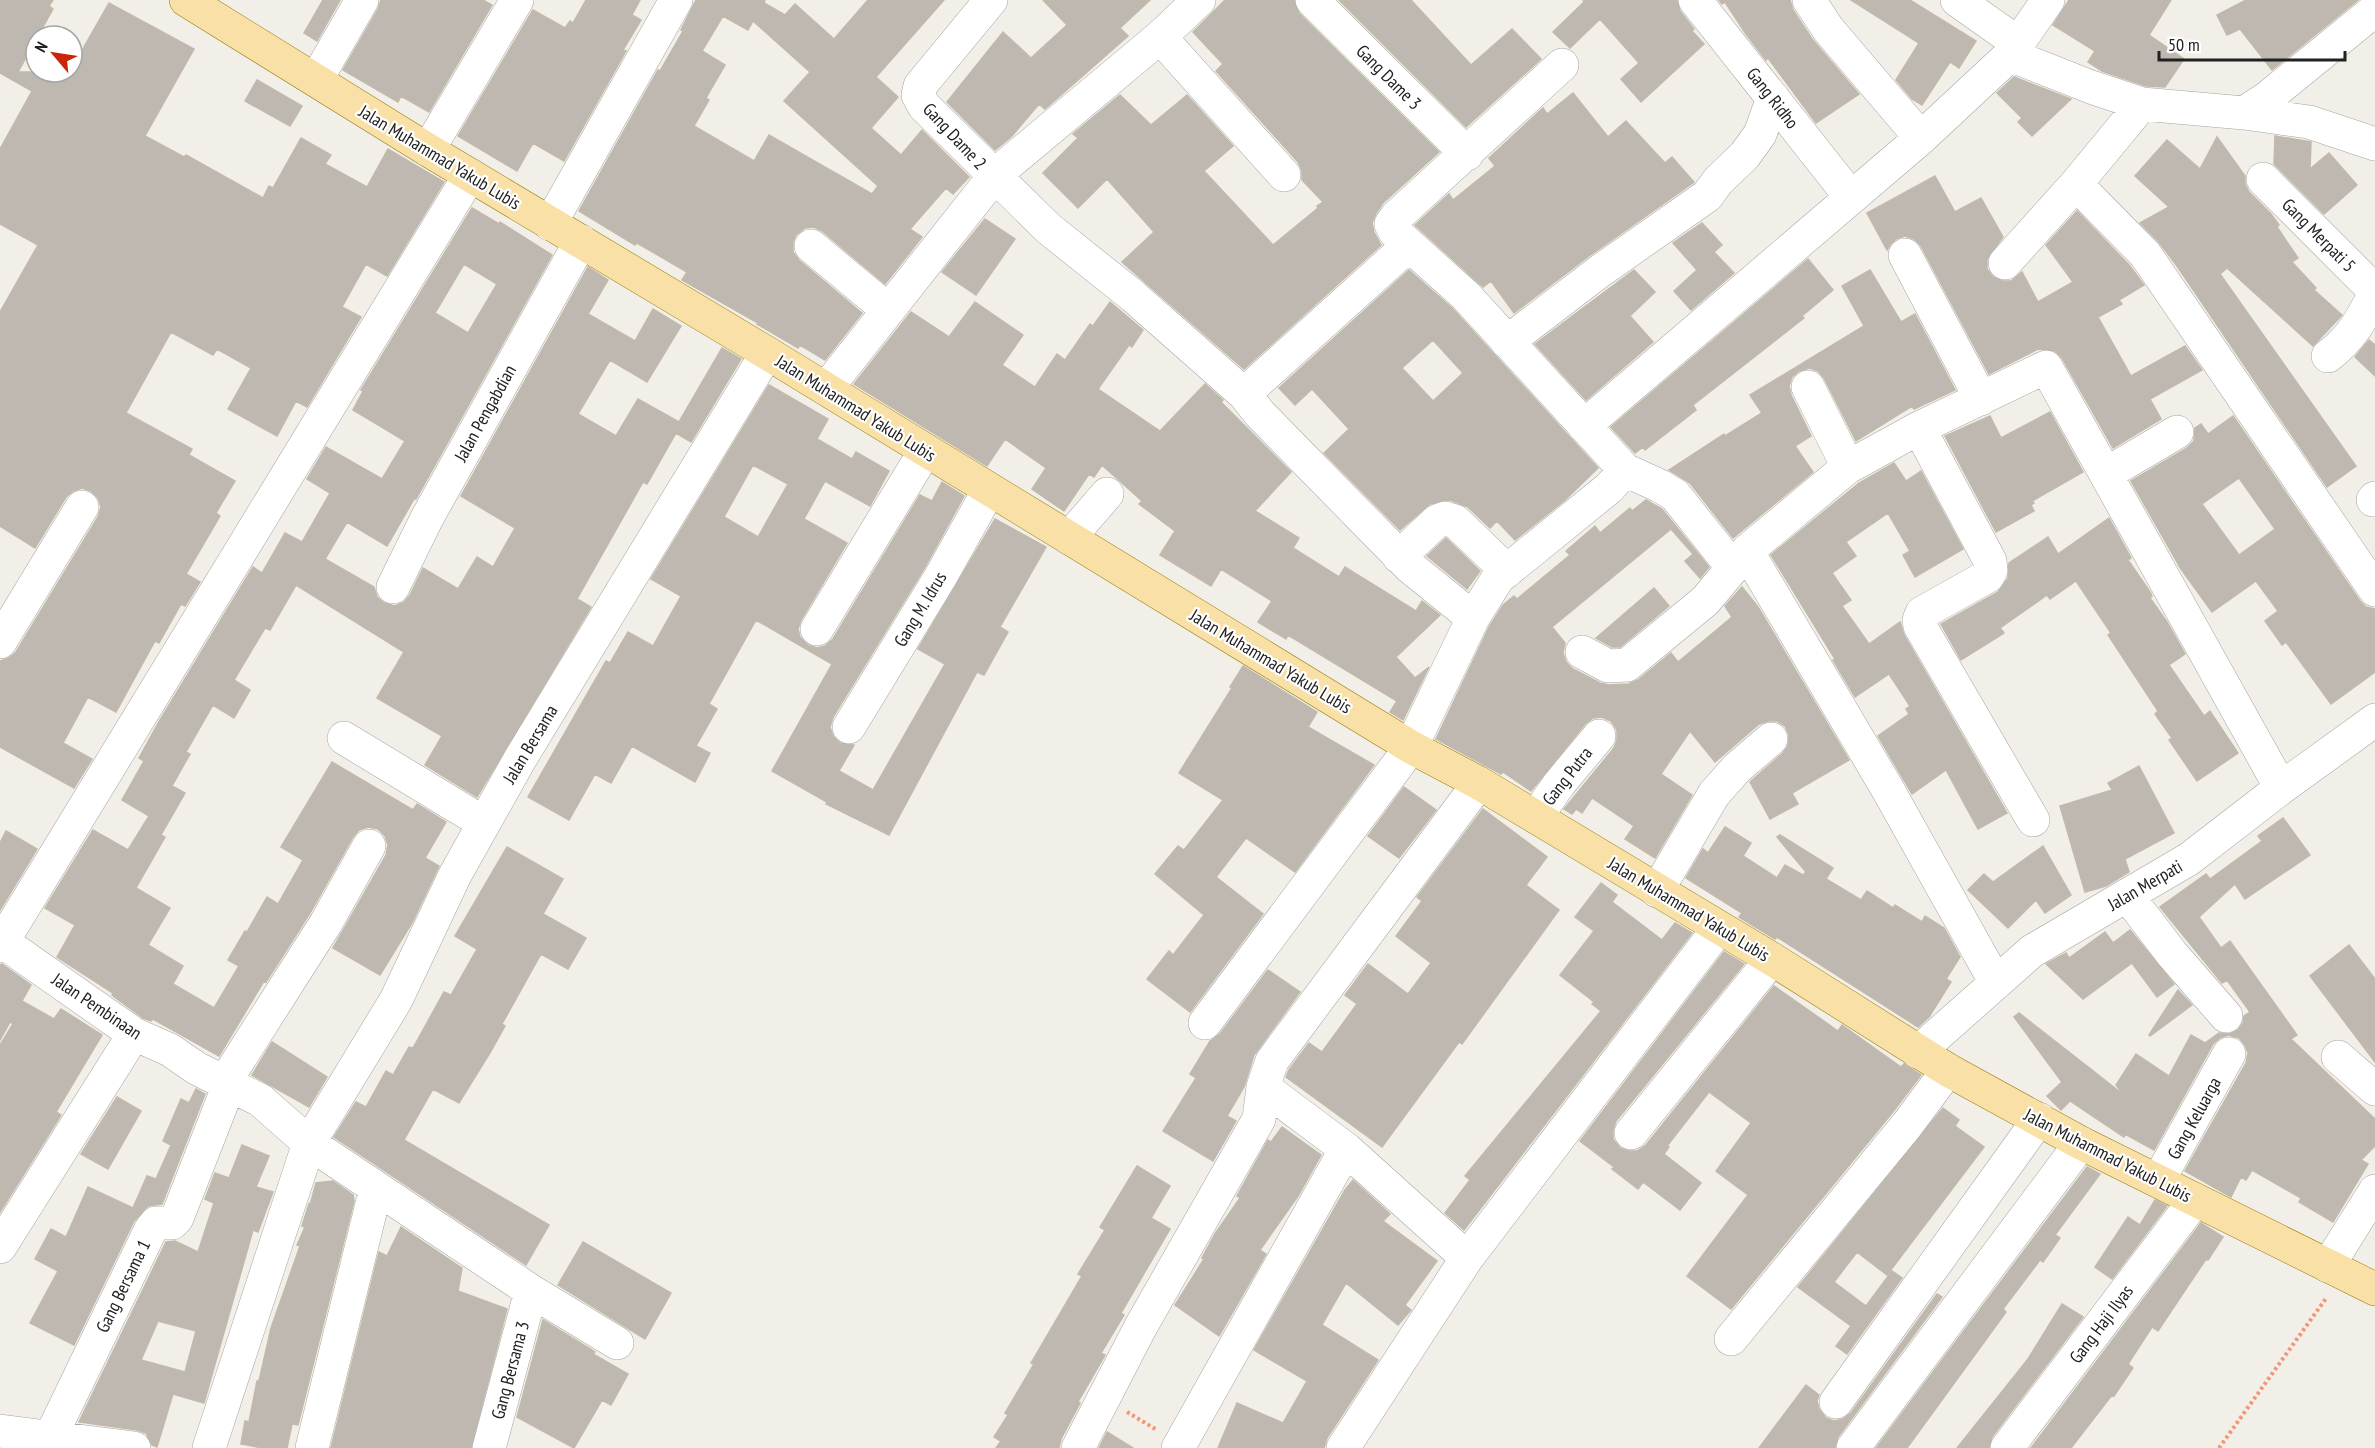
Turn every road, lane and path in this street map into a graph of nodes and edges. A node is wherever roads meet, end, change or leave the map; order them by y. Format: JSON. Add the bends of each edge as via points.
{"nodes":[{"id":1,"x":362,"y":0,"type":"edge"},
{"id":2,"x":517,"y":0,"type":"edge"},
{"id":3,"x":676,"y":0,"type":"edge"},
{"id":4,"x":991,"y":0,"type":"edge"},
{"id":5,"x":1199,"y":0,"type":"edge"},
{"id":6,"x":1312,"y":0,"type":"edge"},
{"id":7,"x":1695,"y":0,"type":"edge"},
{"id":8,"x":1809,"y":0,"type":"edge"},
{"id":9,"x":1957,"y":0,"type":"edge"},
{"id":10,"x":2048,"y":0,"type":"edge"},
{"id":11,"x":198,"y":3,"type":"edge"},
{"id":12,"x":2375,"y":10,"type":"edge"},
{"id":13,"x":1160,"y":38,"type":"junction"},
{"id":14,"x":2014,"y":49,"type":"junction"},
{"id":15,"x":1562,"y":65,"type":"dead end"},
{"id":16,"x":316,"y":80,"type":"junction"},
{"id":17,"x":1773,"y":98,"type":"junction"},
{"id":18,"x":2142,"y":104,"type":"junction"},
{"id":19,"x":2244,"y":113,"type":"junction"},
{"id":20,"x":1920,"y":138,"type":"junction"},
{"id":21,"x":2375,"y":144,"type":"edge"},
{"id":22,"x":428,"y":150,"type":"junction"},
{"id":23,"x":1467,"y":154,"type":"junction"},
{"id":24,"x":470,"y":175,"type":"junction"},
{"id":25,"x":1284,"y":175,"type":"dead end"},
{"id":26,"x":994,"y":177,"type":"junction"},
{"id":27,"x":2263,"y":179,"type":"dead end"},
{"id":28,"x":2076,"y":184,"type":"junction"},
{"id":29,"x":1850,"y":196,"type":"junction"},
{"id":30,"x":550,"y":224,"type":"junction"},
{"id":31,"x":581,"y":241,"type":"junction"},
{"id":32,"x":1409,"y":245,"type":"junction"},
{"id":33,"x":811,"y":246,"type":"dead end"},
{"id":34,"x":1905,"y":255,"type":"dead end"},
{"id":35,"x":2005,"y":263,"type":"dead end"},
{"id":36,"x":2375,"y":292,"type":"edge"},
{"id":37,"x":888,"y":310,"type":"junction"},
{"id":38,"x":1508,"y":342,"type":"junction"},
{"id":39,"x":767,"y":353,"type":"junction"},
{"id":40,"x":2328,"y":356,"type":"dead end"},
{"id":41,"x":1808,"y":387,"type":"dead end"},
{"id":42,"x":826,"y":389,"type":"junction"},
{"id":43,"x":1244,"y":394,"type":"junction"},
{"id":44,"x":1981,"y":399,"type":"junction"},
{"id":45,"x":1584,"y":426,"type":"junction"},
{"id":46,"x":1918,"y":429,"type":"junction"},
{"id":47,"x":2177,"y":432,"type":"dead end"},
{"id":48,"x":925,"y":451,"type":"junction"},
{"id":49,"x":1848,"y":467,"type":"junction"},
{"id":50,"x":1625,"y":470,"type":"junction"},
{"id":51,"x":2106,"y":474,"type":"junction"},
{"id":52,"x":989,"y":490,"type":"junction"},
{"id":53,"x":1107,"y":494,"type":"dead end"},
{"id":54,"x":82,"y":507,"type":"dead end"},
{"id":55,"x":1069,"y":538,"type":"junction"},
{"id":56,"x":1399,"y":556,"type":"junction"},
{"id":57,"x":1740,"y":559,"type":"junction"},
{"id":58,"x":1507,"y":571,"type":"junction"},
{"id":59,"x":393,"y":587,"type":"dead end"},
{"id":60,"x":2375,"y":590,"type":"edge"},
{"id":61,"x":1473,"y":618,"type":"junction"},
{"id":62,"x":818,"y":629,"type":"dead end"},
{"id":63,"x":0,"y":642,"type":"edge"},
{"id":64,"x":1582,"y":652,"type":"dead end"},
{"id":65,"x":2375,"y":720,"type":"edge"},
{"id":66,"x":849,"y":728,"type":"dead end"},
{"id":67,"x":1599,"y":736,"type":"dead end"},
{"id":68,"x":344,"y":738,"type":"dead end"},
{"id":69,"x":1771,"y":739,"type":"dead end"},
{"id":70,"x":1411,"y":747,"type":"junction"},
{"id":71,"x":1479,"y":783,"type":"junction"},
{"id":72,"x":2281,"y":788,"type":"junction"},
{"id":73,"x":1536,"y":818,"type":"junction"},
{"id":74,"x":2033,"y":820,"type":"dead end"},
{"id":75,"x":484,"y":823,"type":"junction"},
{"id":76,"x":369,"y":846,"type":"dead end"},
{"id":77,"x":1657,"y":891,"type":"junction"},
{"id":78,"x":2127,"y":896,"type":"junction"},
{"id":79,"x":1719,"y":928,"type":"junction"},
{"id":80,"x":1,"y":942,"type":"edge"},
{"id":81,"x":1772,"y":959,"type":"junction"},
{"id":82,"x":1996,"y":983,"type":"junction"},
{"id":83,"x":2226,"y":1016,"type":"dead end"},
{"id":84,"x":1205,"y":1023,"type":"dead end"},
{"id":85,"x":134,"y":1034,"type":"junction"},
{"id":86,"x":1918,"y":1052,"type":"junction"},
{"id":87,"x":2229,"y":1054,"type":"dead end"},
{"id":88,"x":2338,"y":1057,"type":"dead end"},
{"id":89,"x":1948,"y":1070,"type":"junction"},
{"id":90,"x":217,"y":1079,"type":"junction"},
{"id":91,"x":1263,"y":1087,"type":"junction"},
{"id":92,"x":2375,"y":1089,"type":"edge"},
{"id":93,"x":2039,"y":1119,"type":"junction"},
{"id":94,"x":1631,"y":1133,"type":"dead end"},
{"id":95,"x":309,"y":1143,"type":"junction"},
{"id":96,"x":2081,"y":1143,"type":"junction"},
{"id":97,"x":1346,"y":1149,"type":"junction"},
{"id":98,"x":2158,"y":1181,"type":"junction"},
{"id":99,"x":376,"y":1188,"type":"junction"},
{"id":100,"x":2375,"y":1191,"type":"edge"},
{"id":101,"x":2195,"y":1200,"type":"junction"},
{"id":102,"x":0,"y":1247,"type":"edge"},
{"id":103,"x":1467,"y":1258,"type":"junction"},
{"id":104,"x":2327,"y":1282,"type":"junction"},
{"id":105,"x":2375,"y":1289,"type":"edge"},
{"id":106,"x":531,"y":1291,"type":"junction"},
{"id":107,"x":1731,"y":1339,"type":"dead end"},
{"id":108,"x":616,"y":1343,"type":"dead end"},
{"id":109,"x":1104,"y":1398,"type":"junction"},
{"id":110,"x":1836,"y":1402,"type":"dead end"},
{"id":111,"x":0,"y":1431,"type":"edge"},
{"id":112,"x":51,"y":1436,"type":"junction"},
{"id":113,"x":1179,"y":1446,"type":"edge"},
{"id":114,"x":134,"y":1448,"type":"edge"},
{"id":115,"x":210,"y":1448,"type":"edge"},
{"id":116,"x":312,"y":1448,"type":"edge"},
{"id":117,"x":489,"y":1448,"type":"edge"},
{"id":118,"x":1078,"y":1448,"type":"edge"},
{"id":119,"x":1343,"y":1448,"type":"edge"},
{"id":120,"x":1853,"y":1448,"type":"edge"},
{"id":121,"x":2007,"y":1448,"type":"edge"},
{"id":122,"x":2219,"y":1448,"type":"edge"}],
"edges":[{"from":1,"to":16,"type":"street"},
{"from":2,"to":22,"type":"street"},
{"from":3,"to":30,"type":"street"},
{"from":4,"to":26,"type":"street","name":"Gang Dame 2","via":[[920,86],[918,95],[924,106]]},
{"from":5,"to":13,"type":"street"},
{"from":6,"to":23,"type":"street","name":"Gang Dame 3"},
{"from":7,"to":17,"type":"street","name":"Gang Ridho"},
{"from":8,"to":20,"type":"street","via":[[1828,29]]},
{"from":9,"to":14,"type":"street"},
{"from":10,"to":14,"type":"street"},
{"from":11,"to":16,"type":"main road","name":"Jalan Muhammad Yakub Lubis"},
{"from":12,"to":19,"type":"street"},
{"from":13,"to":25,"type":"street"},
{"from":13,"to":26,"type":"street"},
{"from":14,"to":18,"type":"street","via":[[2081,83]]},
{"from":14,"to":20,"type":"street"},
{"from":15,"to":23,"type":"street"},
{"from":16,"to":22,"type":"main road","name":"Jalan Muhammad Yakub Lubis"},
{"from":17,"to":29,"type":"street","name":"Gang Ridho"},
{"from":17,"to":38,"type":"street","via":[[1760,134],[1707,196]]},
{"from":18,"to":19,"type":"street"},
{"from":18,"to":28,"type":"street"},
{"from":19,"to":21,"type":"street","via":[[2309,122]]},
{"from":20,"to":29,"type":"street"},
{"from":22,"to":24,"type":"main road","name":"Jalan Muhammad Yakub Lubis"},
{"from":23,"to":32,"type":"street","via":[[1391,224]]},
{"from":24,"to":30,"type":"main road","name":"Jalan Muhammad Yakub Lubis"},
{"from":24,"to":80,"type":"street","via":[[254,506]]},
{"from":26,"to":37,"type":"street"},
{"from":26,"to":43,"type":"street","name":"Gang Dame 2","via":[[1049,229],[1133,296]]},
{"from":27,"to":36,"type":"street","name":"Gang Merpati 5"},
{"from":28,"to":35,"type":"street"},
{"from":28,"to":60,"type":"street","via":[[2145,254]]},
{"from":29,"to":45,"type":"street"},
{"from":30,"to":31,"type":"main road","name":"Jalan Muhammad Yakub Lubis"},
{"from":31,"to":39,"type":"main road","name":"Jalan Muhammad Yakub Lubis"},
{"from":31,"to":59,"type":"street","name":"Jalan Pengabdian","via":[[427,518]]},
{"from":32,"to":38,"type":"street","via":[[1466,296]]},
{"from":32,"to":43,"type":"street"},
{"from":33,"to":37,"type":"street"},
{"from":34,"to":44,"type":"street"},
{"from":36,"to":40,"type":"street","via":[[2359,325]]},
{"from":37,"to":42,"type":"street"},
{"from":38,"to":45,"type":"street"},
{"from":39,"to":42,"type":"main road","name":"Jalan Muhammad Yakub Lubis"},
{"from":39,"to":75,"type":"street","name":"Jalan Bersama"},
{"from":41,"to":49,"type":"street"},
{"from":42,"to":48,"type":"main road","name":"Jalan Muhammad Yakub Lubis"},
{"from":43,"to":56,"type":"street","name":"Gang Dame 2"},
{"from":44,"to":46,"type":"street"},
{"from":44,"to":51,"type":"street","via":[[2046,367]]},
{"from":45,"to":50,"type":"street"},
{"from":46,"to":49,"type":"street"},
{"from":46,"to":74,"type":"street","via":[[1990,561],[1991,570],[1988,576],[1922,613],[1920,627]]},
{"from":47,"to":51,"type":"street"},
{"from":48,"to":52,"type":"main road","name":"Jalan Muhammad Yakub Lubis"},
{"from":48,"to":62,"type":"street"},
{"from":49,"to":57,"type":"street"},
{"from":50,"to":57,"type":"street","via":[[1675,495]]},
{"from":50,"to":58,"type":"street","via":[[1609,488]]},
{"from":51,"to":72,"type":"street"},
{"from":52,"to":55,"type":"main road","name":"Jalan Muhammad Yakub Lubis"},
{"from":52,"to":66,"type":"street","name":"Gang M. Idrus"},
{"from":53,"to":55,"type":"street"},
{"from":54,"to":63,"type":"street"},
{"from":55,"to":70,"type":"main road","name":"Jalan Muhammad Yakub Lubis"},
{"from":56,"to":58,"type":"street","via":[[1445,518],[1455,521]]},
{"from":56,"to":61,"type":"street","name":"Gang Dame 2"},
{"from":57,"to":64,"type":"street","via":[[1705,601],[1627,665],[1608,666]]},
{"from":57,"to":82,"type":"street","via":[[1887,788]]},
{"from":58,"to":61,"type":"street","via":[[1498,578]]},
{"from":61,"to":70,"type":"street"},
{"from":65,"to":72,"type":"street","name":"Jalan Merpati"},
{"from":67,"to":73,"type":"street","name":"Gang Putra"},
{"from":68,"to":75,"type":"street"},
{"from":69,"to":77,"type":"street","via":[[1714,794]]},
{"from":70,"to":71,"type":"main road","name":"Jalan Muhammad Yakub Lubis"},
{"from":70,"to":84,"type":"street"},
{"from":71,"to":73,"type":"main road","name":"Jalan Muhammad Yakub Lubis"},
{"from":71,"to":91,"type":"street","via":[[1272,1061]]},
{"from":72,"to":78,"type":"street","name":"Jalan Merpati","via":[[2188,859]]},
{"from":73,"to":77,"type":"main road","name":"Jalan Muhammad Yakub Lubis"},
{"from":75,"to":95,"type":"street","name":"Jalan Bersama","via":[[396,1000]]},
{"from":76,"to":90,"type":"street","name":"Gang Bersama 1","via":[[326,923]]},
{"from":77,"to":79,"type":"main road","name":"Jalan Muhammad Yakub Lubis"},
{"from":78,"to":82,"type":"street","name":"Jalan Merpati","via":[[2032,951]]},
{"from":78,"to":83,"type":"street"},
{"from":79,"to":81,"type":"main road","name":"Jalan Muhammad Yakub Lubis"},
{"from":79,"to":103,"type":"street"},
{"from":80,"to":85,"type":"street","name":"Jalan Pembinaan"},
{"from":81,"to":86,"type":"main road","name":"Jalan Muhammad Yakub Lubis"},
{"from":81,"to":94,"type":"street"},
{"from":82,"to":86,"type":"street","name":"Jalan Merpati"},
{"from":85,"to":90,"type":"street","name":"Jalan Pembinaan","via":[[170,1050]]},
{"from":85,"to":102,"type":"street"},
{"from":86,"to":89,"type":"main road","name":"Jalan Muhammad Yakub Lubis"},
{"from":87,"to":98,"type":"street","name":"Gang Keluarga"},
{"from":88,"to":92,"type":"street"},
{"from":89,"to":93,"type":"main road","name":"Jalan Muhammad Yakub Lubis"},
{"from":89,"to":107,"type":"street"},
{"from":90,"to":95,"type":"street","name":"Jalan Pembinaan","via":[[260,1100]]},
{"from":90,"to":112,"type":"street","name":"Gang Bersama 1","via":[[177,1218],[172,1223],[156,1223],[151,1229]]},
{"from":91,"to":97,"type":"street"},
{"from":91,"to":109,"type":"street","via":[[1259,1119]]},
{"from":93,"to":96,"type":"main road","name":"Jalan Muhammad Yakub Lubis"},
{"from":93,"to":110,"type":"street"},
{"from":95,"to":99,"type":"street","name":"Jalan Pembinaan"},
{"from":95,"to":115,"type":"street","name":"Jalan Bersama"},
{"from":96,"to":98,"type":"main road","name":"Jalan Muhammad Yakub Lubis"},
{"from":96,"to":120,"type":"street"},
{"from":97,"to":103,"type":"street"},
{"from":97,"to":113,"type":"street"},
{"from":98,"to":101,"type":"main road","name":"Jalan Muhammad Yakub Lubis"},
{"from":99,"to":106,"type":"street","name":"Jalan Pembinaan"},
{"from":99,"to":116,"type":"street"},
{"from":100,"to":104,"type":"street"},
{"from":101,"to":104,"type":"main road","name":"Jalan Muhammad Yakub Lubis"},
{"from":101,"to":121,"type":"street","name":"Gang Haji Ilyas"},
{"from":103,"to":119,"type":"street"},
{"from":104,"to":105,"type":"main road","name":"Jalan Muhammad Yakub Lubis"},
{"from":104,"to":122,"type":"path"},
{"from":106,"to":108,"type":"street","name":"Jalan Pembinaan"},
{"from":106,"to":117,"type":"street","name":"Gang Bersama 3"},
{"from":109,"to":113,"type":"path"},
{"from":109,"to":118,"type":"street"},
{"from":111,"to":112,"type":"street"},
{"from":112,"to":114,"type":"street"}]}
